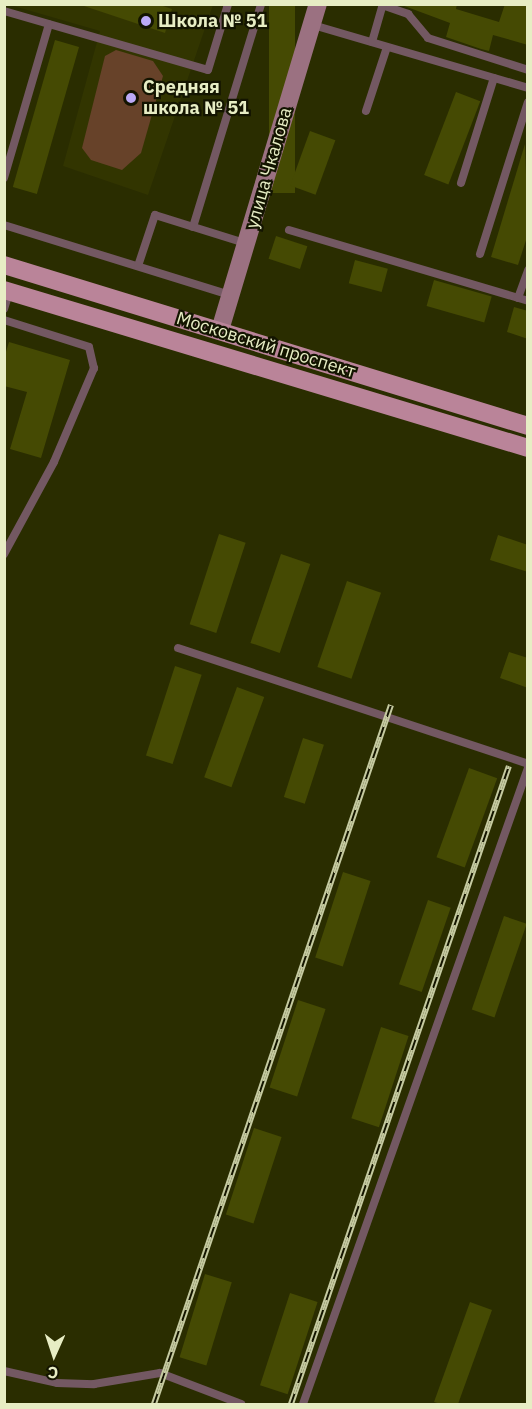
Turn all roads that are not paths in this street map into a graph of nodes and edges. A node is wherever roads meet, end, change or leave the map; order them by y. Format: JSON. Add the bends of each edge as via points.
{"nodes":[{"id":1,"x":228,"y":4,"type":"edge"},
{"id":2,"x":261,"y":4,"type":"edge"},
{"id":3,"x":318,"y":4,"type":"edge"},
{"id":4,"x":382,"y":5,"type":"edge"},
{"id":5,"x":4,"y":11,"type":"edge"},
{"id":6,"x":49,"y":24,"type":"junction"},
{"id":7,"x":312,"y":24,"type":"junction"},
{"id":8,"x":372,"y":42,"type":"junction"},
{"id":9,"x":387,"y":47,"type":"junction"},
{"id":10,"x":528,"y":70,"type":"edge"},
{"id":11,"x":494,"y":78,"type":"junction"},
{"id":12,"x":528,"y":88,"type":"edge"},
{"id":13,"x":528,"y":102,"type":"edge"},
{"id":14,"x":366,"y":111,"type":"dead end"},
{"id":15,"x":4,"y":178,"type":"edge"},
{"id":16,"x":460,"y":183,"type":"dead end"},
{"id":17,"x":4,"y":225,"type":"edge"},
{"id":18,"x":193,"y":227,"type":"junction"},
{"id":19,"x":289,"y":230,"type":"dead end"},
{"id":20,"x":247,"y":244,"type":"junction"},
{"id":21,"x":480,"y":254,"type":"dead end"},
{"id":22,"x":138,"y":266,"type":"junction"},
{"id":23,"x":10,"y":267,"type":"edge"},
{"id":24,"x":528,"y":270,"type":"edge"},
{"id":25,"x":231,"y":296,"type":"junction"},
{"id":26,"x":6,"y":297,"type":"edge"},
{"id":27,"x":518,"y":298,"type":"junction"},
{"id":28,"x":528,"y":301,"type":"edge"},
{"id":29,"x":4,"y":320,"type":"edge"},
{"id":30,"x":220,"y":330,"type":"junction"},
{"id":31,"x":528,"y":426,"type":"edge"},
{"id":32,"x":528,"y":448,"type":"edge"},
{"id":33,"x":4,"y":554,"type":"edge"},
{"id":34,"x":178,"y":648,"type":"dead end"},
{"id":35,"x":528,"y":766,"type":"edge"},
{"id":36,"x":4,"y":1371,"type":"edge"},
{"id":37,"x":241,"y":1404,"type":"edge"},
{"id":38,"x":303,"y":1404,"type":"edge"}],
"edges":[{"from":1,"to":6,"type":"lane","via":[[208,70]]},
{"from":2,"to":18,"type":"lane"},
{"from":3,"to":7,"type":"street","name":"улица Чкалова"},
{"from":4,"to":8,"type":"lane"},
{"from":4,"to":10,"type":"lane","via":[[408,14],[428,38]]},
{"from":5,"to":6,"type":"lane"},
{"from":6,"to":15,"type":"lane"},
{"from":7,"to":8,"type":"lane"},
{"from":7,"to":20,"type":"street","name":"улица Чкалова"},
{"from":8,"to":9,"type":"lane"},
{"from":9,"to":11,"type":"lane"},
{"from":9,"to":14,"type":"lane"},
{"from":11,"to":12,"type":"lane"},
{"from":11,"to":16,"type":"lane"},
{"from":13,"to":21,"type":"lane"},
{"from":17,"to":22,"type":"lane"},
{"from":18,"to":20,"type":"lane"},
{"from":18,"to":22,"type":"lane","via":[[155,215]]},
{"from":19,"to":27,"type":"lane"},
{"from":20,"to":25,"type":"street","name":"улица Чкалова"},
{"from":22,"to":25,"type":"lane"},
{"from":23,"to":26,"type":"main road"},
{"from":23,"to":30,"type":"main road","name":"Московский проспект"},
{"from":24,"to":27,"type":"lane"},
{"from":25,"to":30,"type":"street","name":"улица Чкалова"},
{"from":26,"to":32,"type":"main road","name":"Московский проспект"},
{"from":27,"to":28,"type":"lane"},
{"from":29,"to":33,"type":"lane","via":[[89,346],[94,368],[54,462]]},
{"from":30,"to":31,"type":"main road","name":"Московский проспект"},
{"from":34,"to":35,"type":"lane"},
{"from":35,"to":38,"type":"lane"},
{"from":36,"to":37,"type":"lane","via":[[57,1383],[94,1384],[160,1373]]}]}
